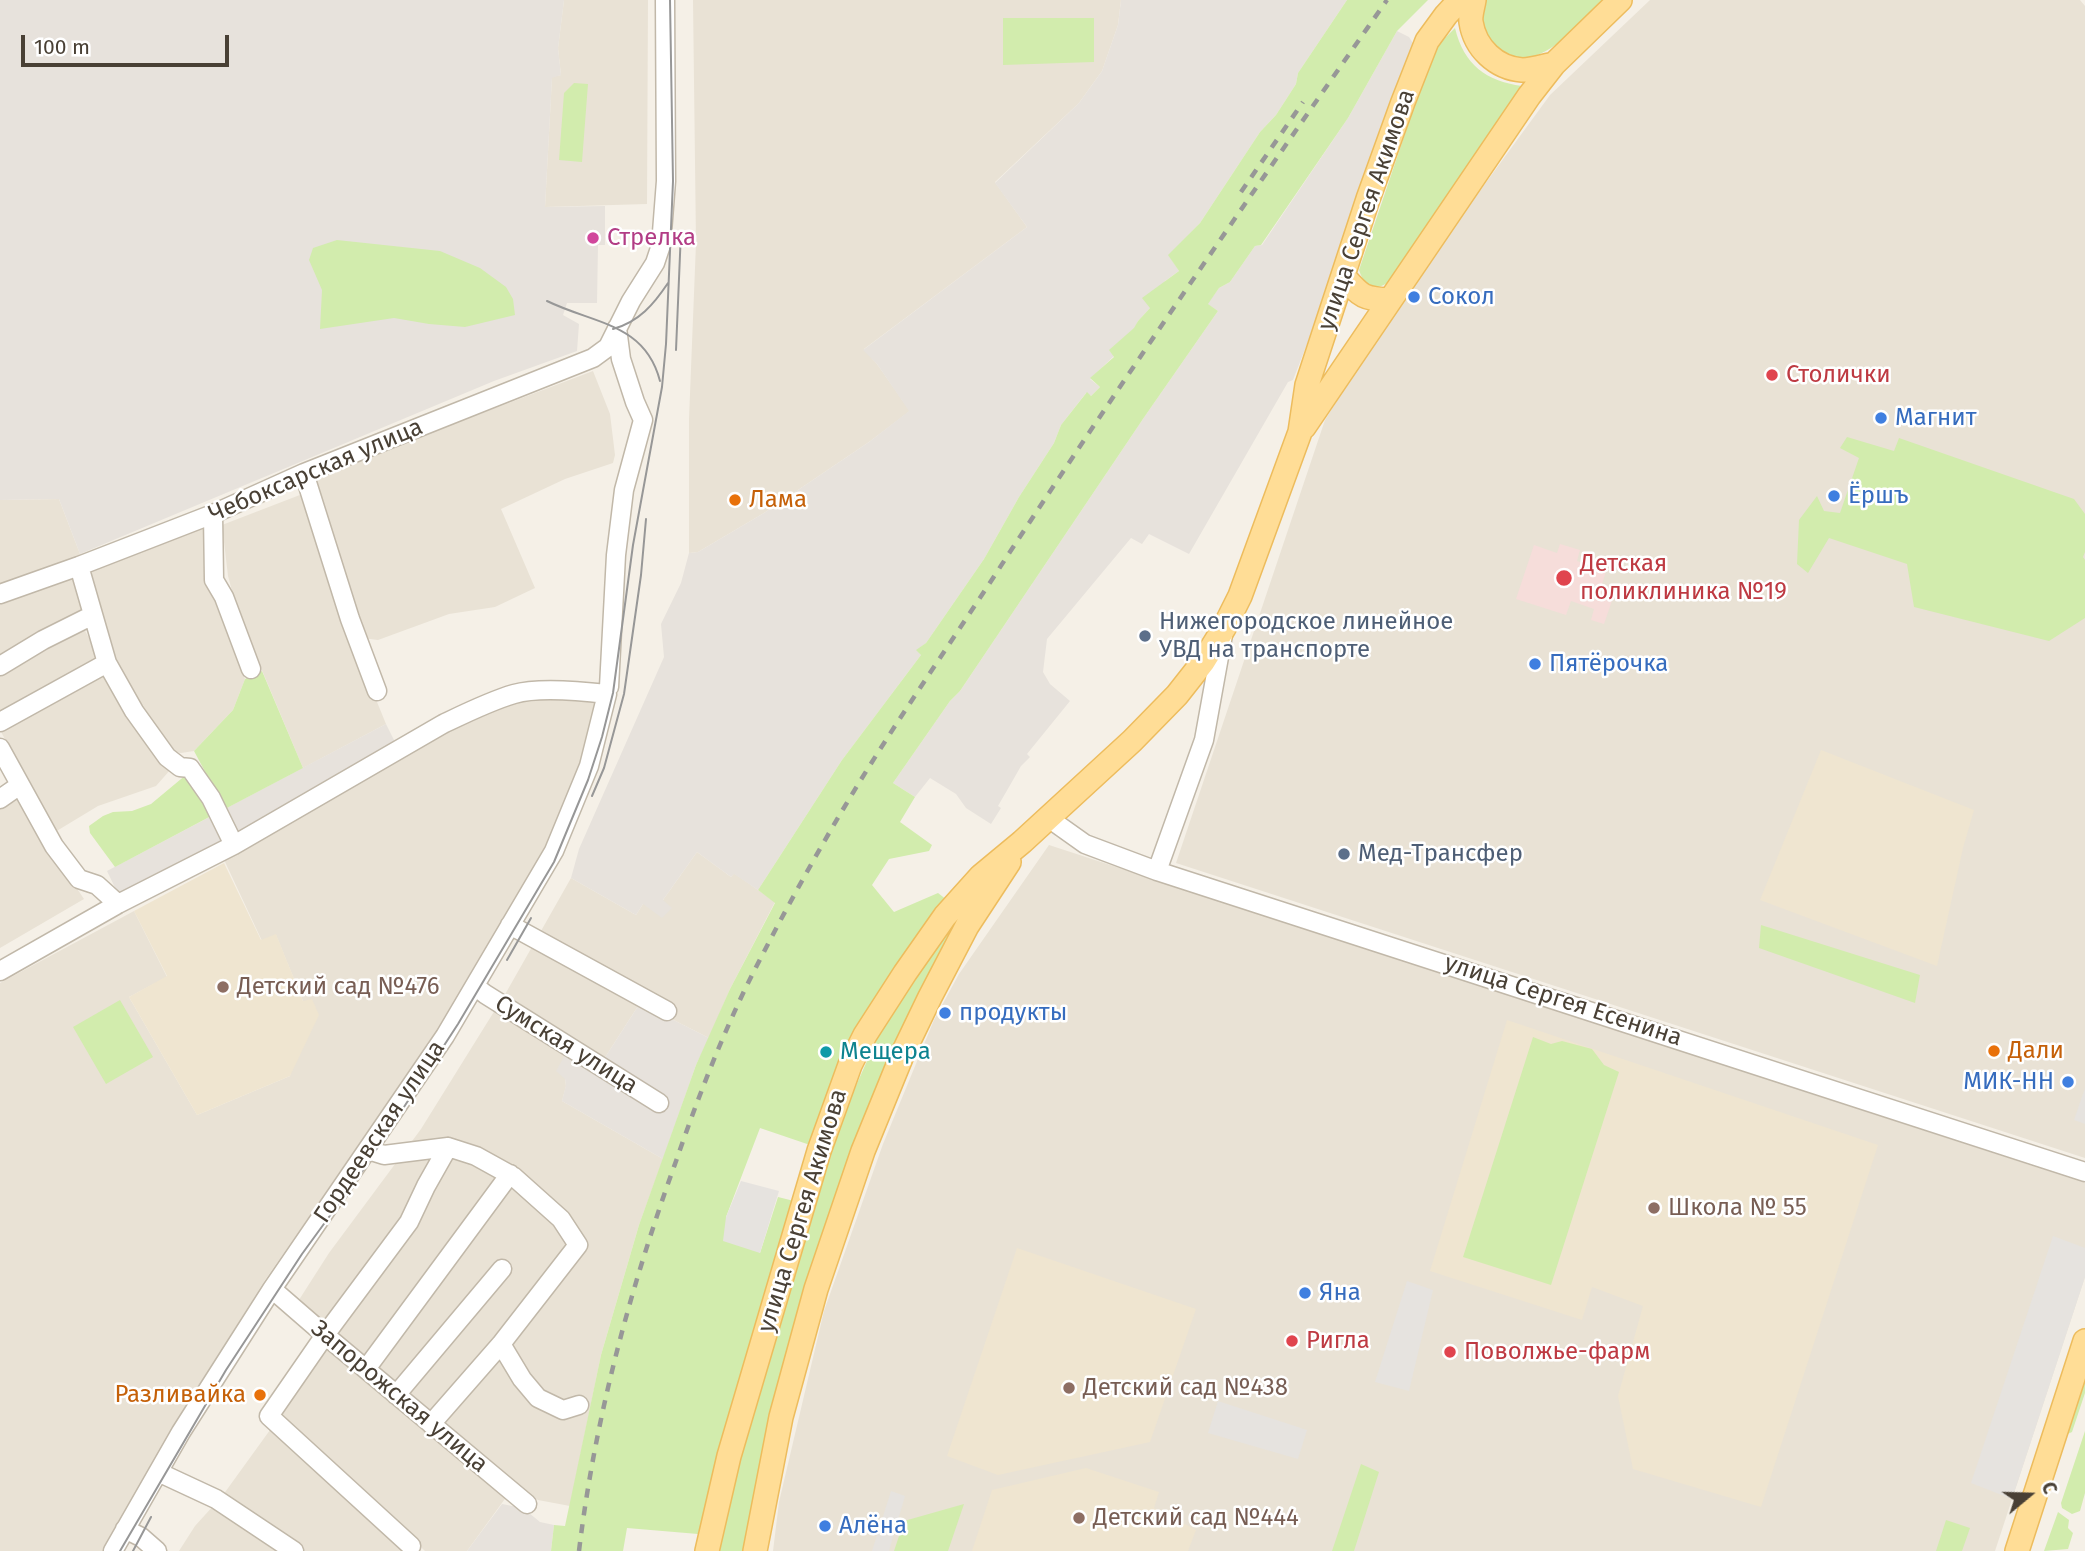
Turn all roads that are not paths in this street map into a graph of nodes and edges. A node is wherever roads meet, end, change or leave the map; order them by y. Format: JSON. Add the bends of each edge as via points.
{"nodes":[{"id":1,"x":665,"y":0,"type":"edge"},
{"id":2,"x":1460,"y":0,"type":"edge"},
{"id":3,"x":1474,"y":0,"type":"edge"},
{"id":4,"x":1620,"y":0,"type":"edge"},
{"id":5,"x":1555,"y":64,"type":"junction"},
{"id":6,"x":1344,"y":277,"type":"junction"},
{"id":7,"x":1390,"y":300,"type":"junction"},
{"id":8,"x":617,"y":328,"type":"junction"},
{"id":9,"x":1300,"y":432,"type":"junction"},
{"id":10,"x":304,"y":473,"type":"junction"},
{"id":11,"x":213,"y":514,"type":"junction"},
{"id":12,"x":79,"y":566,"type":"junction"},
{"id":13,"x":0,"y":594,"type":"edge"},
{"id":14,"x":93,"y":615,"type":"junction"},
{"id":15,"x":1224,"y":628,"type":"junction"},
{"id":16,"x":107,"y":663,"type":"junction"},
{"id":17,"x":0,"y":666,"type":"edge"},
{"id":18,"x":251,"y":669,"type":"dead end"},
{"id":19,"x":608,"y":690,"type":"junction"},
{"id":20,"x":377,"y":691,"type":"dead end"},
{"id":21,"x":0,"y":722,"type":"edge"},
{"id":22,"x":0,"y":748,"type":"edge"},
{"id":23,"x":20,"y":785,"type":"junction"},
{"id":24,"x":0,"y":799,"type":"edge"},
{"id":25,"x":1047,"y":817,"type":"junction"},
{"id":26,"x":1022,"y":842,"type":"junction"},
{"id":27,"x":234,"y":845,"type":"junction"},
{"id":28,"x":1157,"y":871,"type":"junction"},
{"id":29,"x":118,"y":904,"type":"junction"},
{"id":30,"x":949,"y":912,"type":"junction"},
{"id":31,"x":510,"y":925,"type":"junction"},
{"id":32,"x":967,"y":926,"type":"junction"},
{"id":33,"x":0,"y":971,"type":"edge"},
{"id":34,"x":475,"y":986,"type":"junction"},
{"id":35,"x":667,"y":1011,"type":"dead end"},
{"id":36,"x":659,"y":1103,"type":"dead end"},
{"id":37,"x":449,"y":1147,"type":"junction"},
{"id":38,"x":368,"y":1150,"type":"junction"},
{"id":39,"x":2085,"y":1172,"type":"edge"},
{"id":40,"x":510,"y":1174,"type":"junction"},
{"id":41,"x":502,"y":1269,"type":"dead end"},
{"id":42,"x":272,"y":1289,"type":"junction"},
{"id":43,"x":325,"y":1335,"type":"junction"},
{"id":44,"x":2085,"y":1340,"type":"edge"},
{"id":45,"x":501,"y":1344,"type":"junction"},
{"id":46,"x":366,"y":1369,"type":"junction"},
{"id":47,"x":396,"y":1395,"type":"junction"},
{"id":48,"x":579,"y":1405,"type":"dead end"},
{"id":49,"x":431,"y":1424,"type":"junction"},
{"id":50,"x":158,"y":1472,"type":"junction"},
{"id":51,"x":527,"y":1504,"type":"dead end"},
{"id":52,"x":125,"y":1529,"type":"junction"},
{"id":53,"x":411,"y":1546,"type":"dead end"},
{"id":54,"x":113,"y":1551,"type":"edge"},
{"id":55,"x":157,"y":1551,"type":"edge"},
{"id":56,"x":294,"y":1551,"type":"edge"},
{"id":57,"x":707,"y":1551,"type":"edge"},
{"id":58,"x":755,"y":1551,"type":"edge"},
{"id":59,"x":2017,"y":1551,"type":"edge"}],
"edges":[{"from":1,"to":8,"type":"street","name":"Чебоксарская улица","via":[[666,181],[660,245],[655,263]]},
{"from":2,"to":6,"type":"main road","name":"улица Сергея Акимова","via":[[1427,41]]},
{"from":3,"to":5,"type":"main road","via":[[1471,19],[1476,40],[1488,56],[1506,67],[1525,70]]},
{"from":4,"to":5,"type":"main road","name":"улица Сергея Акимова"},
{"from":5,"to":7,"type":"main road","name":"улица Сергея Акимова"},
{"from":6,"to":7,"type":"main road","via":[[1370,299]]},
{"from":6,"to":9,"type":"main road","name":"улица Сергея Акимова","via":[[1307,385]]},
{"from":7,"to":9,"type":"main road","name":"улица Сергея Акимова"},
{"from":8,"to":10,"type":"street","name":"Чебоксарская улица","via":[[608,347],[593,358]]},
{"from":8,"to":19,"type":"street","name":"Гордеевская улица","via":[[621,359],[643,420],[624,490]]},
{"from":9,"to":15,"type":"main road","name":"улица Сергея Акимова"},
{"from":10,"to":11,"type":"street","name":"Чебоксарская улица"},
{"from":10,"to":20,"type":"street"},
{"from":11,"to":12,"type":"street","name":"Чебоксарская улица"},
{"from":11,"to":18,"type":"street","via":[[214,580]]},
{"from":12,"to":13,"type":"street","name":"Чебоксарская улица"},
{"from":12,"to":14,"type":"street"},
{"from":14,"to":16,"type":"street"},
{"from":14,"to":17,"type":"street"},
{"from":15,"to":25,"type":"main road","name":"улица Сергея Акимова","via":[[1177,695]]},
{"from":15,"to":28,"type":"street","via":[[1204,740]]},
{"from":16,"to":21,"type":"street"},
{"from":16,"to":27,"type":"street","via":[[167,757],[190,768],[211,798]]},
{"from":19,"to":27,"type":"street","via":[[516,693],[465,713]]},
{"from":19,"to":31,"type":"street","name":"Гордеевская улица","via":[[589,766],[554,851]]},
{"from":22,"to":23,"type":"street"},
{"from":23,"to":24,"type":"street"},
{"from":23,"to":29,"type":"street","via":[[54,846],[79,879],[97,885]]},
{"from":25,"to":26,"type":"main road","name":"улица Сергея Акимова"},
{"from":25,"to":28,"type":"street","name":"улица Сергея Есенина","via":[[1085,844]]},
{"from":26,"to":30,"type":"main road","name":"улица Сергея Акимова","via":[[981,876]]},
{"from":26,"to":32,"type":"main road","name":"улица Сергея Акимова"},
{"from":27,"to":29,"type":"street"},
{"from":28,"to":39,"type":"street","name":"улица Сергея Есенина"},
{"from":29,"to":33,"type":"street"},
{"from":30,"to":32,"type":"main road","via":[[958,911]]},
{"from":30,"to":57,"type":"main road","name":"улица Сергея Акимова","via":[[905,973],[850,1065],[819,1151],[729,1456]]},
{"from":31,"to":34,"type":"street","name":"Гордеевская улица"},
{"from":31,"to":35,"type":"street"},
{"from":32,"to":58,"type":"main road","name":"улица Сергея Акимова","via":[[902,1053],[816,1289],[780,1417]]},
{"from":34,"to":36,"type":"street","name":"Сумская улица"},
{"from":34,"to":38,"type":"street","name":"Гордеевская улица"},
{"from":37,"to":38,"type":"street","via":[[384,1155]]},
{"from":37,"to":40,"type":"street"},
{"from":37,"to":43,"type":"street","via":[[410,1222]]},
{"from":38,"to":42,"type":"street","name":"Гордеевская улица"},
{"from":40,"to":45,"type":"street","via":[[561,1219],[578,1245]]},
{"from":40,"to":46,"type":"street"},
{"from":41,"to":47,"type":"street"},
{"from":42,"to":43,"type":"street","name":"Запорожская улица"},
{"from":42,"to":50,"type":"street","name":"Гордеевская улица"},
{"from":43,"to":46,"type":"street","name":"Запорожская улица"},
{"from":43,"to":53,"type":"street","via":[[269,1416]]},
{"from":44,"to":59,"type":"main road"},
{"from":45,"to":48,"type":"street","via":[[538,1398],[563,1410]]},
{"from":45,"to":49,"type":"street"},
{"from":46,"to":47,"type":"street","name":"Запорожская улица"},
{"from":47,"to":49,"type":"street","name":"Запорожская улица"},
{"from":49,"to":51,"type":"street","name":"Запорожская улица"},
{"from":50,"to":52,"type":"street","name":"Гордеевская улица"},
{"from":50,"to":56,"type":"street","via":[[216,1499]]},
{"from":52,"to":54,"type":"street","name":"Гордеевская улица"},
{"from":52,"to":55,"type":"street"}]}
